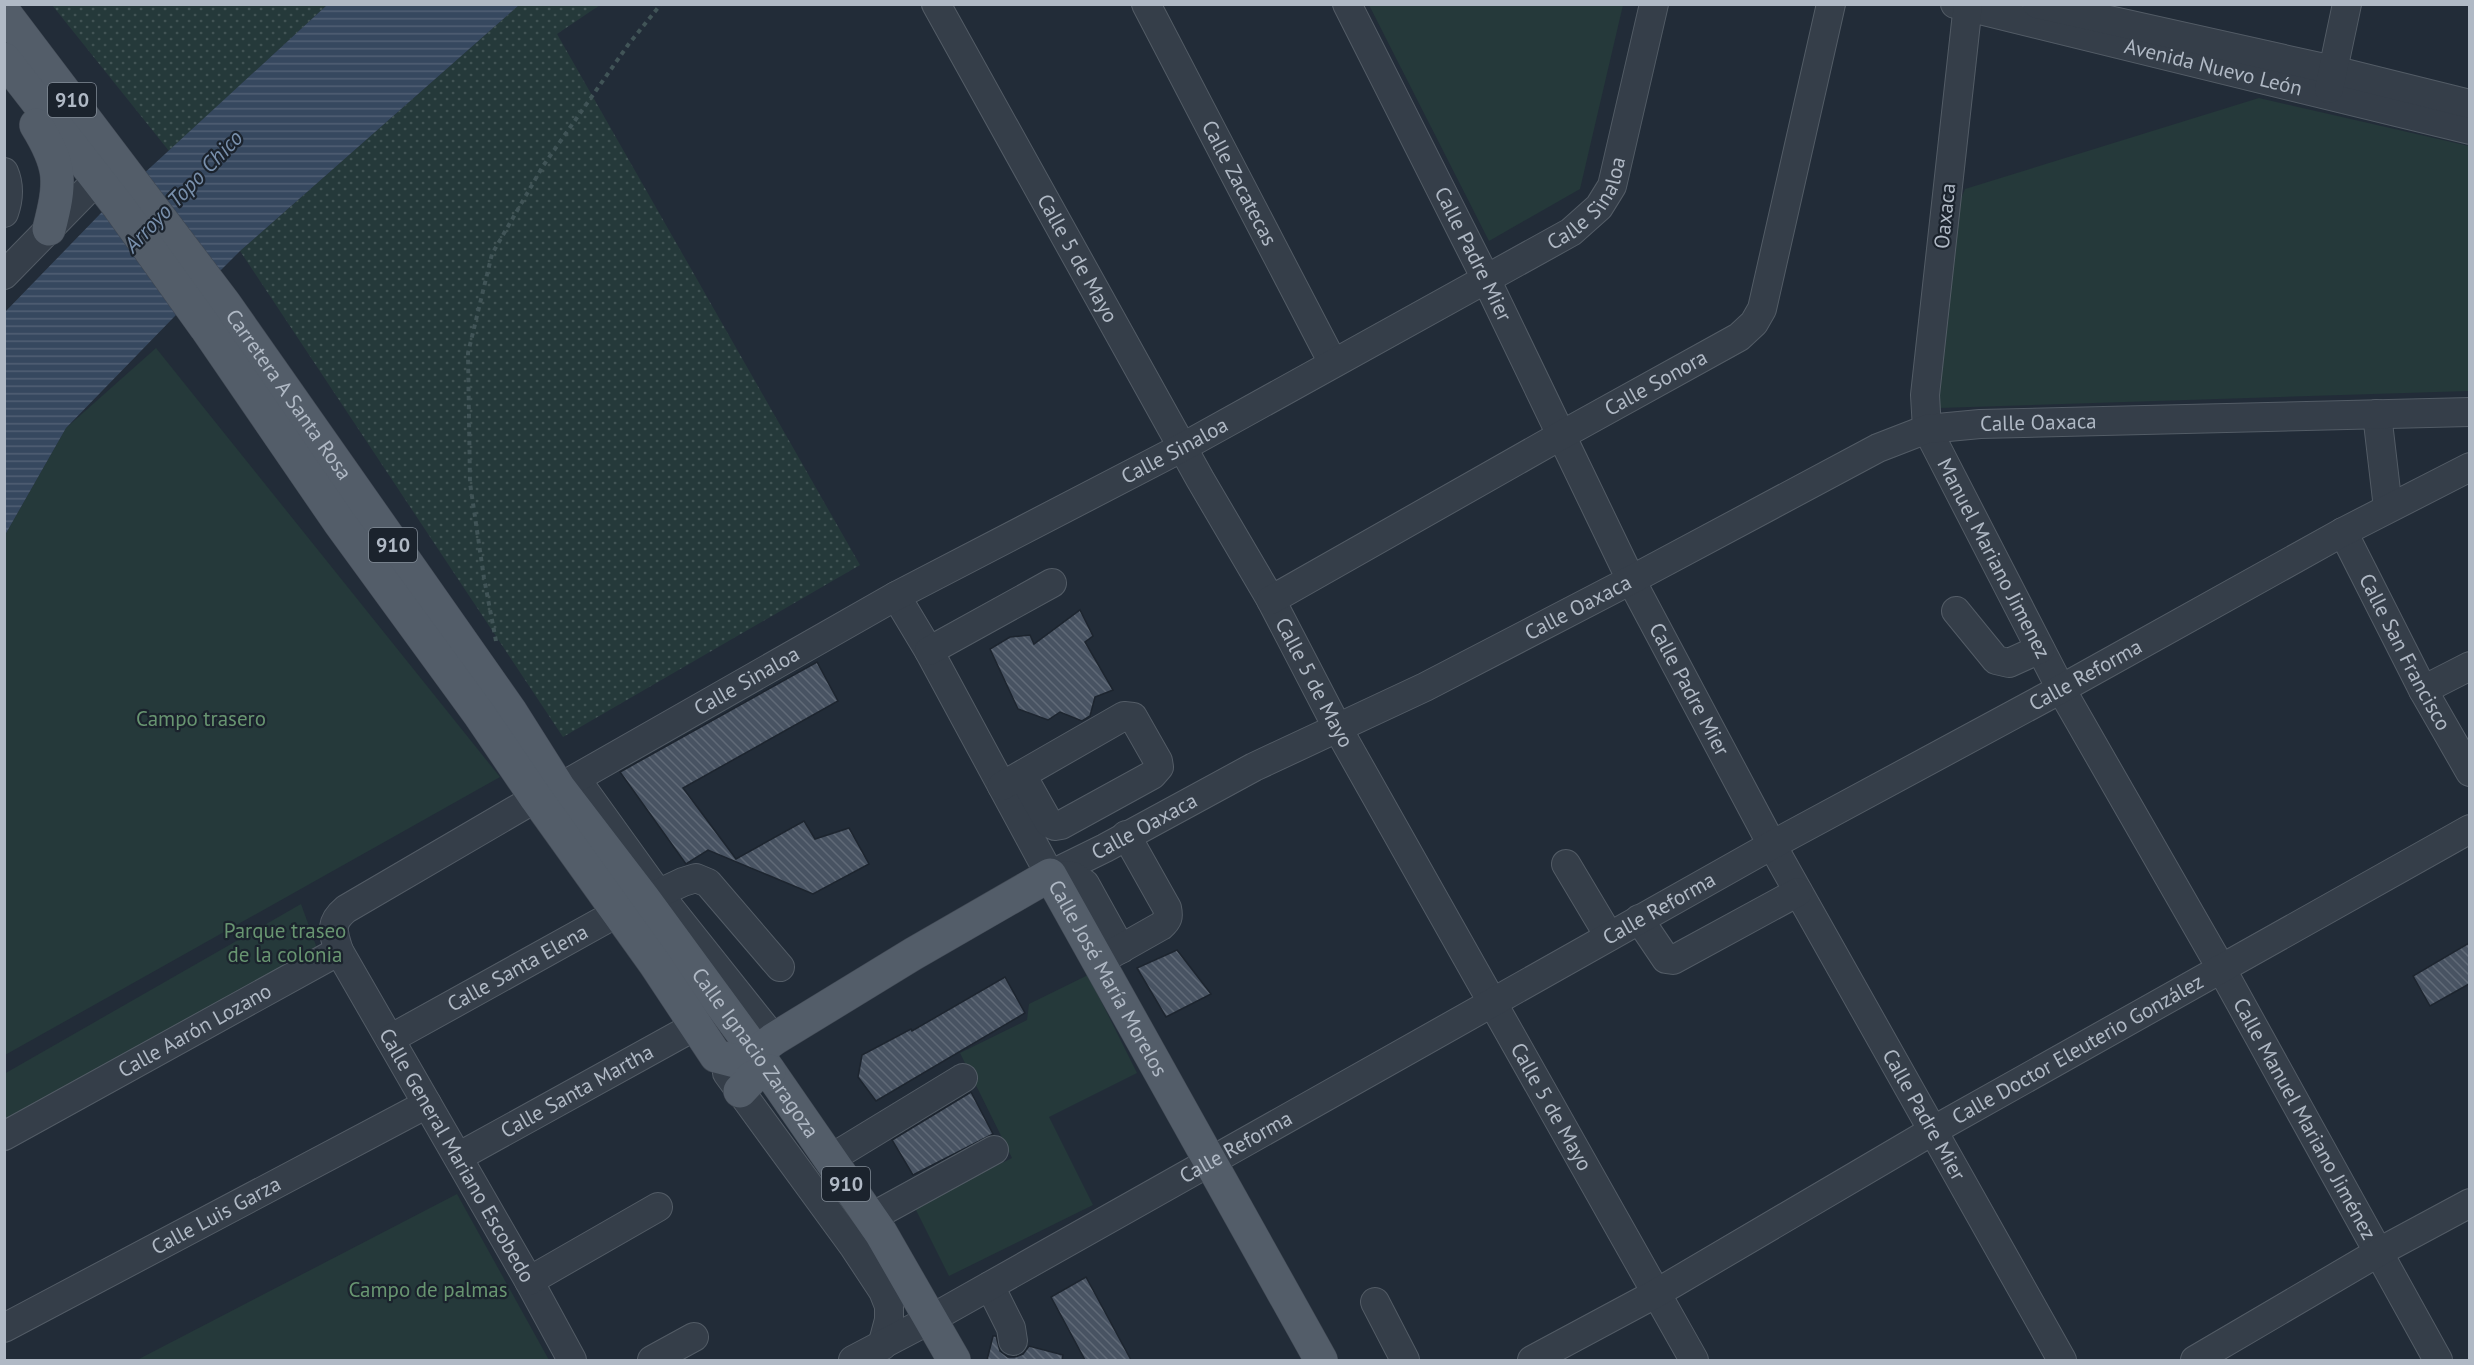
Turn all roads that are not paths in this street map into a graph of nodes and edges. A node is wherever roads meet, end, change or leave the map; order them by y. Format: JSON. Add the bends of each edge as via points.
{"nodes":[{"id":1,"x":936,"y":4,"type":"edge"},
{"id":2,"x":1146,"y":4,"type":"edge"},
{"id":3,"x":1347,"y":4,"type":"edge"},
{"id":4,"x":1654,"y":4,"type":"edge"},
{"id":5,"x":1831,"y":4,"type":"edge"},
{"id":6,"x":2037,"y":4,"type":"edge"},
{"id":7,"x":2347,"y":4,"type":"edge"},
{"id":8,"x":1964,"y":5,"type":"edge"},
{"id":9,"x":4,"y":12,"type":"edge"},
{"id":10,"x":2102,"y":30,"type":"junction"},
{"id":11,"x":4,"y":59,"type":"edge"},
{"id":12,"x":4,"y":80,"type":"edge"},
{"id":13,"x":2330,"y":83,"type":"junction"},
{"id":14,"x":2449,"y":112,"type":"edge"},
{"id":15,"x":4,"y":172,"type":"edge"},
{"id":16,"x":97,"y":180,"type":"junction"},
{"id":17,"x":129,"y":197,"type":"junction"},
{"id":18,"x":4,"y":213,"type":"edge"},
{"id":19,"x":49,"y":228,"type":"junction"},
{"id":20,"x":4,"y":275,"type":"edge"},
{"id":21,"x":1486,"y":279,"type":"junction"},
{"id":22,"x":1334,"y":363,"type":"junction"},
{"id":23,"x":2469,"y":412,"type":"edge"},
{"id":24,"x":2377,"y":414,"type":"junction"},
{"id":25,"x":1928,"y":429,"type":"junction"},
{"id":26,"x":1560,"y":435,"type":"junction"},
{"id":27,"x":1183,"y":447,"type":"junction"},
{"id":28,"x":1144,"y":466,"type":"junction"},
{"id":29,"x":2469,"y":467,"type":"edge"},
{"id":30,"x":1200,"y":479,"type":"junction"},
{"id":31,"x":2388,"y":508,"type":"junction"},
{"id":32,"x":2343,"y":532,"type":"junction"},
{"id":33,"x":1631,"y":580,"type":"junction"},
{"id":34,"x":1052,"y":583,"type":"dead end"},
{"id":35,"x":896,"y":596,"type":"junction"},
{"id":36,"x":1271,"y":600,"type":"junction"},
{"id":37,"x":1956,"y":611,"type":"dead end"},
{"id":38,"x":2040,"y":650,"type":"junction"},
{"id":39,"x":929,"y":651,"type":"junction"},
{"id":40,"x":2469,"y":666,"type":"edge"},
{"id":41,"x":2061,"y":689,"type":"junction"},
{"id":42,"x":2423,"y":690,"type":"junction"},
{"id":43,"x":1337,"y":727,"type":"junction"},
{"id":44,"x":2469,"y":772,"type":"edge"},
{"id":45,"x":1152,"y":775,"type":"junction"},
{"id":46,"x":1012,"y":780,"type":"junction"},
{"id":47,"x":557,"y":789,"type":"junction"},
{"id":48,"x":1088,"y":810,"type":"junction"},
{"id":49,"x":1170,"y":812,"type":"junction"},
{"id":50,"x":2469,"y":829,"type":"edge"},
{"id":51,"x":1116,"y":841,"type":"junction"},
{"id":52,"x":1772,"y":845,"type":"junction"},
{"id":53,"x":1566,"y":864,"type":"dead end"},
{"id":54,"x":1050,"y":875,"type":"junction"},
{"id":55,"x":1798,"y":892,"type":"junction"},
{"id":56,"x":640,"y":902,"type":"junction"},
{"id":57,"x":1639,"y":919,"type":"junction"},
{"id":58,"x":1609,"y":936,"type":"junction"},
{"id":59,"x":339,"y":951,"type":"junction"},
{"id":60,"x":1110,"y":955,"type":"junction"},
{"id":61,"x":780,"y":966,"type":"dead end"},
{"id":62,"x":2221,"y":968,"type":"junction"},
{"id":63,"x":1492,"y":1002,"type":"junction"},
{"id":64,"x":697,"y":1025,"type":"junction"},
{"id":65,"x":390,"y":1039,"type":"junction"},
{"id":66,"x":766,"y":1054,"type":"junction"},
{"id":67,"x":716,"y":1056,"type":"junction"},
{"id":68,"x":963,"y":1078,"type":"dead end"},
{"id":69,"x":740,"y":1091,"type":"junction"},
{"id":70,"x":427,"y":1104,"type":"junction"},
{"id":71,"x":1934,"y":1130,"type":"junction"},
{"id":72,"x":4,"y":1136,"type":"edge"},
{"id":73,"x":994,"y":1150,"type":"dead end"},
{"id":74,"x":458,"y":1157,"type":"junction"},
{"id":75,"x":830,"y":1159,"type":"junction"},
{"id":76,"x":1209,"y":1161,"type":"junction"},
{"id":77,"x":2469,"y":1203,"type":"edge"},
{"id":78,"x":658,"y":1207,"type":"dead end"},
{"id":79,"x":870,"y":1218,"type":"junction"},
{"id":80,"x":2379,"y":1252,"type":"junction"},
{"id":81,"x":529,"y":1281,"type":"junction"},
{"id":82,"x":990,"y":1286,"type":"junction"},
{"id":83,"x":1655,"y":1294,"type":"junction"},
{"id":84,"x":1375,"y":1302,"type":"dead end"},
{"id":85,"x":931,"y":1319,"type":"junction"},
{"id":86,"x":4,"y":1328,"type":"edge"},
{"id":87,"x":694,"y":1337,"type":"dead end"},
{"id":88,"x":1013,"y":1341,"type":"dead end"},
{"id":89,"x":882,"y":1346,"type":"junction"},
{"id":90,"x":572,"y":1360,"type":"edge"},
{"id":91,"x":652,"y":1360,"type":"edge"},
{"id":92,"x":854,"y":1360,"type":"edge"},
{"id":93,"x":954,"y":1360,"type":"edge"},
{"id":94,"x":1321,"y":1360,"type":"edge"},
{"id":95,"x":1405,"y":1360,"type":"edge"},
{"id":96,"x":1532,"y":1360,"type":"edge"},
{"id":97,"x":1694,"y":1360,"type":"edge"},
{"id":98,"x":2062,"y":1360,"type":"edge"},
{"id":99,"x":2194,"y":1360,"type":"edge"},
{"id":100,"x":2438,"y":1360,"type":"edge"}],
"edges":[{"from":1,"to":27,"type":"street","name":"Calle 5 de Mayo"},
{"from":2,"to":22,"type":"street","name":"Calle Zacatecas"},
{"from":3,"to":21,"type":"street","name":"Calle Padre Mier"},
{"from":4,"to":21,"type":"street","name":"Calle Sinaloa","via":[[1608,195],[1571,232]]},
{"from":5,"to":26,"type":"street","name":"Calle Sonora","via":[[1762,309],[1754,323],[1739,337]]},
{"from":6,"to":10,"type":"street"},
{"from":7,"to":13,"type":"street"},
{"from":8,"to":10,"type":"street","name":"Avenida Nuevo León"},
{"from":8,"to":25,"type":"street","name":"Oaxaca","via":[[1925,395]]},
{"from":9,"to":17,"type":"main road","name":"Carretera A Santa Rosa","number":"910"},
{"from":10,"to":13,"type":"street","name":"Avenida Nuevo León"},
{"from":11,"to":16,"type":"main road","name":"Carretera A Santa Rosa","number":"910"},
{"from":12,"to":19,"type":"main road","via":[[55,158],[58,182]]},
{"from":13,"to":14,"type":"street","name":"Avenida Nuevo León"},
{"from":15,"to":18,"type":"street","via":[[9,184]]},
{"from":16,"to":17,"type":"main road","name":"Carretera A Santa Rosa","number":"910"},
{"from":16,"to":19,"type":"street"},
{"from":17,"to":47,"type":"main road","name":"Carretera A Santa Rosa","number":"910","via":[[215,316],[339,522],[479,714]]},
{"from":19,"to":20,"type":"street"},
{"from":21,"to":22,"type":"street","name":"Calle Sinaloa"},
{"from":21,"to":26,"type":"street","name":"Calle Padre Mier"},
{"from":22,"to":27,"type":"street","name":"Calle Sinaloa"},
{"from":23,"to":24,"type":"street","name":"Calle Oaxaca"},
{"from":24,"to":25,"type":"street","name":"Calle Oaxaca","via":[[1980,424]]},
{"from":24,"to":31,"type":"street"},
{"from":25,"to":33,"type":"street","name":"Calle Oaxaca","via":[[1878,448]]},
{"from":25,"to":38,"type":"street","name":"Manuel Mariano Jimenez"},
{"from":26,"to":33,"type":"street","name":"Calle Padre Mier"},
{"from":26,"to":36,"type":"street","name":"Calle Sonora"},
{"from":27,"to":28,"type":"street","name":"Calle Sinaloa"},
{"from":27,"to":30,"type":"street","name":"Calle 5 de Mayo"},
{"from":28,"to":30,"type":"street","via":[[1176,464]]},
{"from":28,"to":35,"type":"street","name":"Calle Sinaloa"},
{"from":29,"to":31,"type":"street","name":"Calle Reforma"},
{"from":30,"to":36,"type":"street","name":"Calle 5 de Mayo"},
{"from":31,"to":32,"type":"street","name":"Calle Reforma"},
{"from":32,"to":41,"type":"street","name":"Calle Reforma"},
{"from":32,"to":42,"type":"street","name":"Calle San Francisco"},
{"from":33,"to":43,"type":"street","name":"Calle Oaxaca","via":[[1425,687]]},
{"from":33,"to":52,"type":"street","name":"Calle Padre Mier"},
{"from":34,"to":39,"type":"street"},
{"from":35,"to":39,"type":"street","name":"Calle José María Morelos"},
{"from":35,"to":47,"type":"street","name":"Calle Sinaloa"},
{"from":36,"to":43,"type":"street","name":"Calle 5 de Mayo"},
{"from":37,"to":38,"type":"street","via":[[1996,660],[2009,663]]},
{"from":38,"to":41,"type":"street","name":"Manuel Mariano Jimenez"},
{"from":39,"to":46,"type":"street","name":"Calle José María Morelos"},
{"from":40,"to":42,"type":"street"},
{"from":41,"to":52,"type":"street","name":"Calle Reforma"},
{"from":41,"to":62,"type":"street","name":"Calle Manuel Mariano Jiménez"},
{"from":42,"to":44,"type":"street","name":"Calle San Francisco"},
{"from":43,"to":49,"type":"street","name":"Calle Oaxaca"},
{"from":43,"to":63,"type":"street","name":"Calle 5 de Mayo"},
{"from":45,"to":46,"type":"street","via":[[1157,771],[1158,761],[1134,717],[1129,715]]},
{"from":45,"to":48,"type":"street"},
{"from":45,"to":49,"type":"street"},
{"from":46,"to":48,"type":"street","via":[[1055,826]]},
{"from":46,"to":54,"type":"street","name":"Calle José María Morelos"},
{"from":47,"to":56,"type":"main road","number":"910"},
{"from":47,"to":56,"type":"street"},
{"from":47,"to":59,"type":"street","via":[[346,909],[333,924]]},
{"from":48,"to":51,"type":"street"},
{"from":49,"to":51,"type":"street","name":"Calle Oaxaca"},
{"from":50,"to":62,"type":"street","name":"Calle Doctor Eleuterio González"},
{"from":51,"to":54,"type":"street","name":"Calle Oaxaca"},
{"from":51,"to":60,"type":"street","via":[[1169,916],[1161,926]]},
{"from":52,"to":55,"type":"street","name":"Calle Padre Mier"},
{"from":52,"to":57,"type":"street","name":"Calle Reforma"},
{"from":53,"to":58,"type":"street"},
{"from":54,"to":60,"type":"main road","name":"Calle José María Morelos"},
{"from":54,"to":66,"type":"main road","name":"Calle Oaxaca","via":[[913,954]]},
{"from":55,"to":57,"type":"street","via":[[1672,960],[1666,959]]},
{"from":55,"to":71,"type":"street","name":"Calle Padre Mier"},
{"from":56,"to":61,"type":"street","name":"Calle Santa Elena","via":[[682,882],[702,878]]},
{"from":56,"to":64,"type":"main road","name":"Calle Ignacio Zaragoza","number":"910"},
{"from":56,"to":65,"type":"street","name":"Calle Santa Elena"},
{"from":56,"to":66,"type":"main road","name":"Calle Ignacio Zaragoza","number":"910"},
{"from":57,"to":58,"type":"street","name":"Calle Reforma"},
{"from":58,"to":63,"type":"street","name":"Calle Reforma"},
{"from":59,"to":65,"type":"street","name":"Calle General Mariano Escobedo"},
{"from":59,"to":72,"type":"street","name":"Calle Aarón Lozano"},
{"from":60,"to":76,"type":"main road","name":"Calle José María Morelos"},
{"from":62,"to":71,"type":"street","name":"Calle Doctor Eleuterio González"},
{"from":62,"to":80,"type":"street","name":"Calle Manuel Mariano Jiménez"},
{"from":63,"to":76,"type":"street","name":"Calle Reforma"},
{"from":63,"to":83,"type":"street","name":"Calle 5 de Mayo"},
{"from":64,"to":67,"type":"main road","name":"Calle Ignacio Zaragoza","number":"910"},
{"from":64,"to":74,"type":"street","name":"Calle Santa Martha"},
{"from":65,"to":70,"type":"street","name":"Calle General Mariano Escobedo"},
{"from":66,"to":67,"type":"main road","via":[[740,1062]]},
{"from":66,"to":69,"type":"main road","name":"Calle Oaxaca"},
{"from":66,"to":75,"type":"main road","name":"Calle Ignacio Zaragoza","number":"910"},
{"from":67,"to":69,"type":"street","name":"Calle Ignacio Zaragoza","number":"910"},
{"from":68,"to":75,"type":"street"},
{"from":69,"to":89,"type":"street","name":"Calle Ignacio Zaragoza","number":"910","via":[[883,1291],[889,1320]]},
{"from":70,"to":74,"type":"street","name":"Calle General Mariano Escobedo"},
{"from":70,"to":86,"type":"street","name":"Calle Luis Garza"},
{"from":71,"to":83,"type":"street","name":"Calle Doctor Eleuterio González"},
{"from":71,"to":98,"type":"street","name":"Calle Padre Mier"},
{"from":73,"to":79,"type":"street"},
{"from":74,"to":81,"type":"street","name":"Calle General Mariano Escobedo"},
{"from":75,"to":79,"type":"main road","name":"Calle Ignacio Zaragoza","number":"910"},
{"from":76,"to":82,"type":"street","name":"Calle Reforma"},
{"from":76,"to":94,"type":"main road","name":"Calle José María Morelos"},
{"from":77,"to":80,"type":"street"},
{"from":78,"to":81,"type":"street"},
{"from":79,"to":85,"type":"main road","name":"Calle Ignacio Zaragoza","number":"910"},
{"from":80,"to":99,"type":"street"},
{"from":80,"to":100,"type":"street","name":"Calle Manuel Mariano Jiménez"},
{"from":81,"to":90,"type":"street","name":"Calle General Mariano Escobedo"},
{"from":82,"to":85,"type":"street","name":"Calle Reforma"},
{"from":82,"to":88,"type":"street","via":[[1011,1328]]},
{"from":83,"to":96,"type":"street","name":"Calle Doctor Eleuterio González"},
{"from":83,"to":97,"type":"street","name":"Calle 5 de Mayo"},
{"from":84,"to":95,"type":"street"},
{"from":85,"to":89,"type":"street","name":"Calle Reforma"},
{"from":85,"to":93,"type":"main road","name":"Calle Ignacio Zaragoza"},
{"from":87,"to":91,"type":"street"},
{"from":89,"to":92,"type":"street","name":"Calle Reforma"}]}
